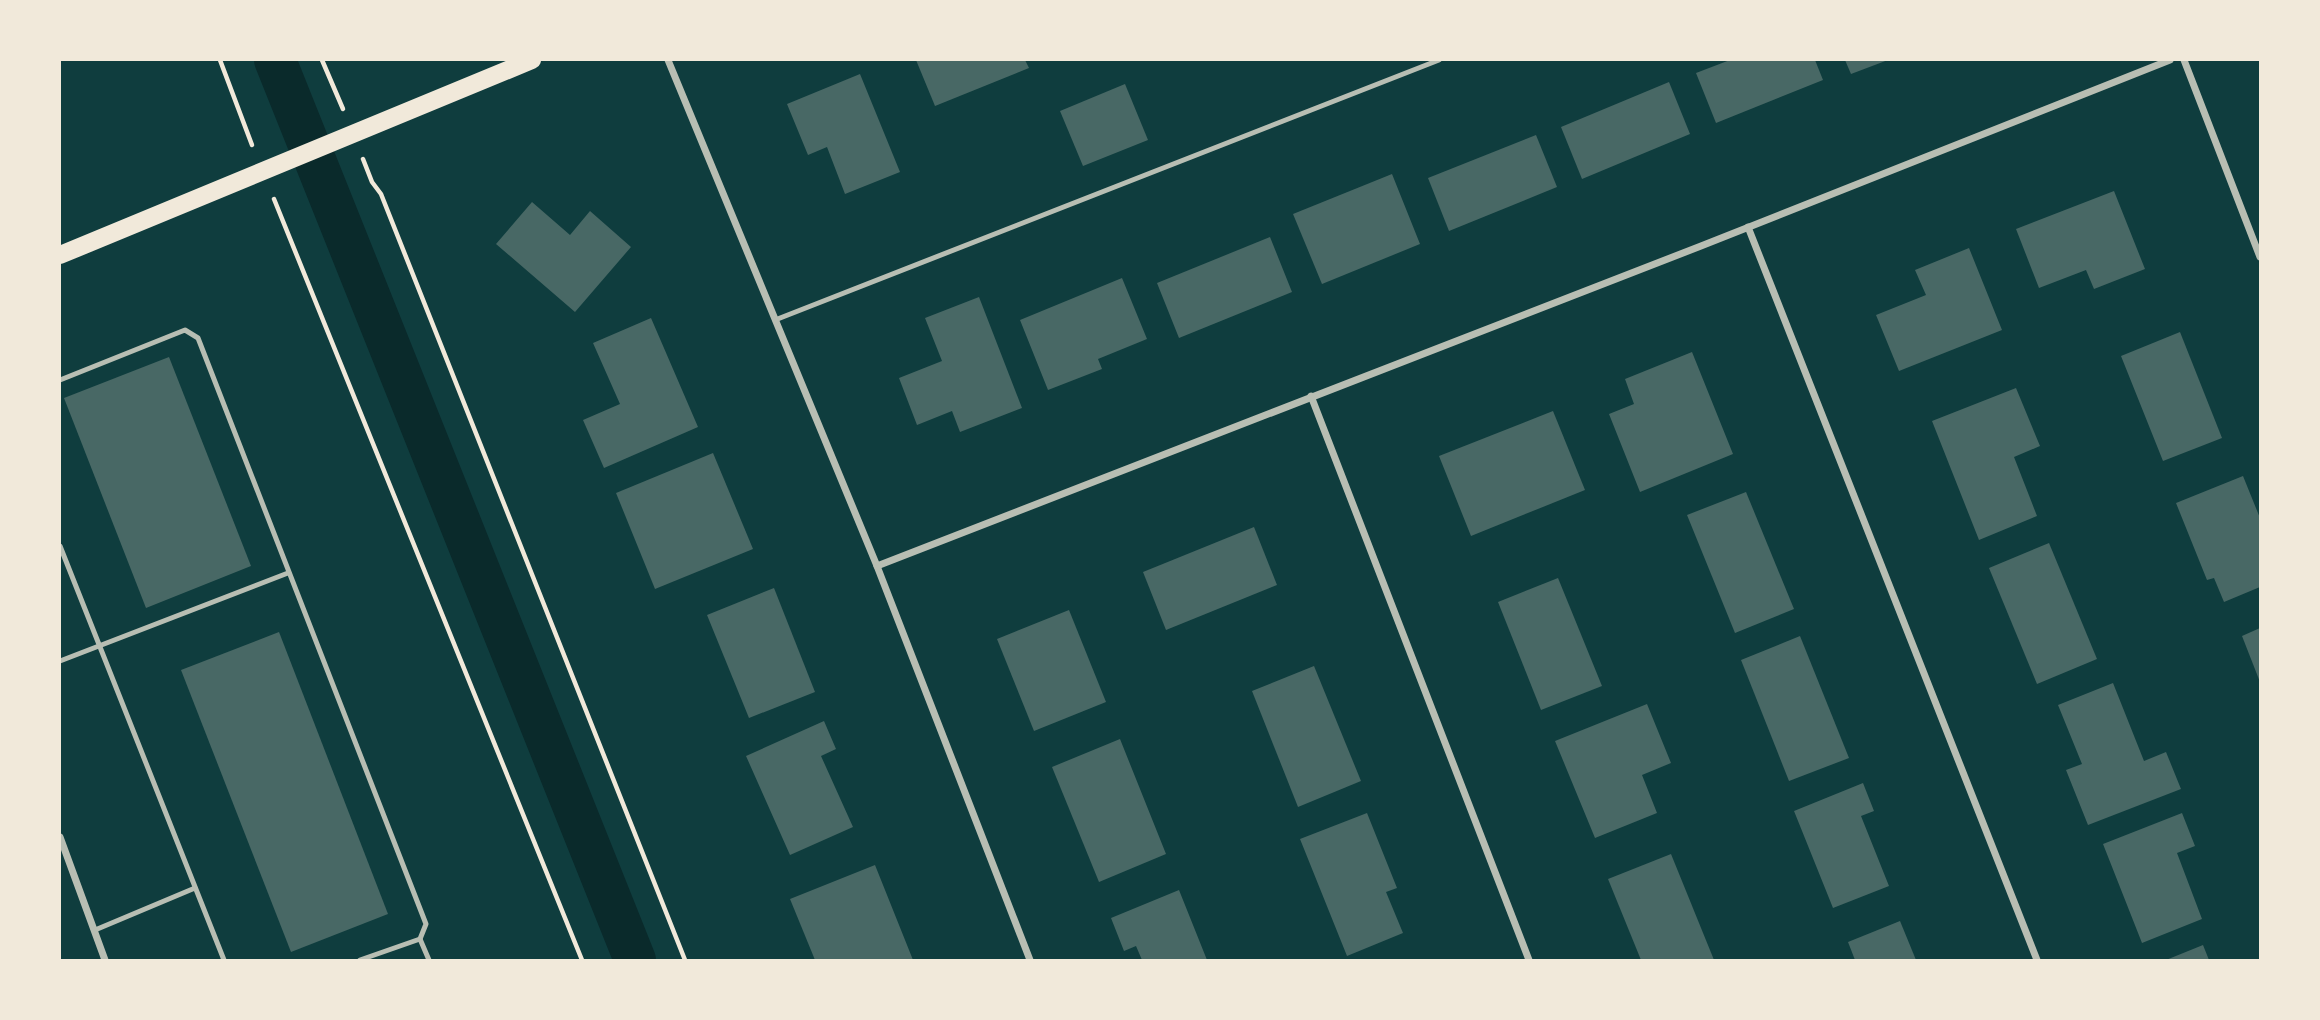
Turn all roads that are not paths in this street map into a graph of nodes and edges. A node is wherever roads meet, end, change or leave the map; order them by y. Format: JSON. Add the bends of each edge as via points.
{"nodes":[{"id":1,"x":532,"y":60,"type":"edge"},
{"id":2,"x":668,"y":60,"type":"edge"},
{"id":3,"x":1439,"y":60,"type":"edge"},
{"id":4,"x":2170,"y":60,"type":"edge"},
{"id":5,"x":2183,"y":60,"type":"edge"},
{"id":6,"x":1748,"y":227,"type":"junction"},
{"id":7,"x":60,"y":256,"type":"edge"},
{"id":8,"x":2260,"y":257,"type":"edge"},
{"id":9,"x":775,"y":320,"type":"junction"},
{"id":10,"x":60,"y":380,"type":"edge"},
{"id":11,"x":1311,"y":397,"type":"junction"},
{"id":12,"x":60,"y":546,"type":"edge"},
{"id":13,"x":877,"y":566,"type":"junction"},
{"id":14,"x":288,"y":573,"type":"junction"},
{"id":15,"x":99,"y":645,"type":"junction"},
{"id":16,"x":60,"y":661,"type":"edge"},
{"id":17,"x":60,"y":837,"type":"edge"},
{"id":18,"x":195,"y":888,"type":"junction"},
{"id":19,"x":95,"y":930,"type":"junction"},
{"id":20,"x":420,"y":939,"type":"junction"},
{"id":21,"x":105,"y":961,"type":"edge"},
{"id":22,"x":224,"y":961,"type":"edge"},
{"id":23,"x":360,"y":961,"type":"edge"},
{"id":24,"x":429,"y":961,"type":"edge"},
{"id":25,"x":1030,"y":961,"type":"edge"},
{"id":26,"x":1529,"y":961,"type":"edge"},
{"id":27,"x":2037,"y":961,"type":"edge"}],
"edges":[{"from":1,"to":7,"type":"main road"},
{"from":2,"to":9,"type":"street"},
{"from":3,"to":9,"type":"lane"},
{"from":4,"to":6,"type":"street"},
{"from":5,"to":8,"type":"street"},
{"from":6,"to":11,"type":"street"},
{"from":6,"to":27,"type":"street"},
{"from":9,"to":13,"type":"street"},
{"from":10,"to":14,"type":"lane","via":[[185,330],[198,338]]},
{"from":11,"to":13,"type":"street"},
{"from":11,"to":26,"type":"street"},
{"from":12,"to":15,"type":"lane"},
{"from":13,"to":25,"type":"street"},
{"from":14,"to":15,"type":"lane"},
{"from":14,"to":20,"type":"lane","via":[[426,925]]},
{"from":15,"to":16,"type":"lane"},
{"from":15,"to":18,"type":"lane"},
{"from":17,"to":19,"type":"street"},
{"from":18,"to":19,"type":"lane"},
{"from":18,"to":22,"type":"lane"},
{"from":19,"to":21,"type":"street"},
{"from":20,"to":23,"type":"lane"},
{"from":20,"to":24,"type":"lane"}]}
